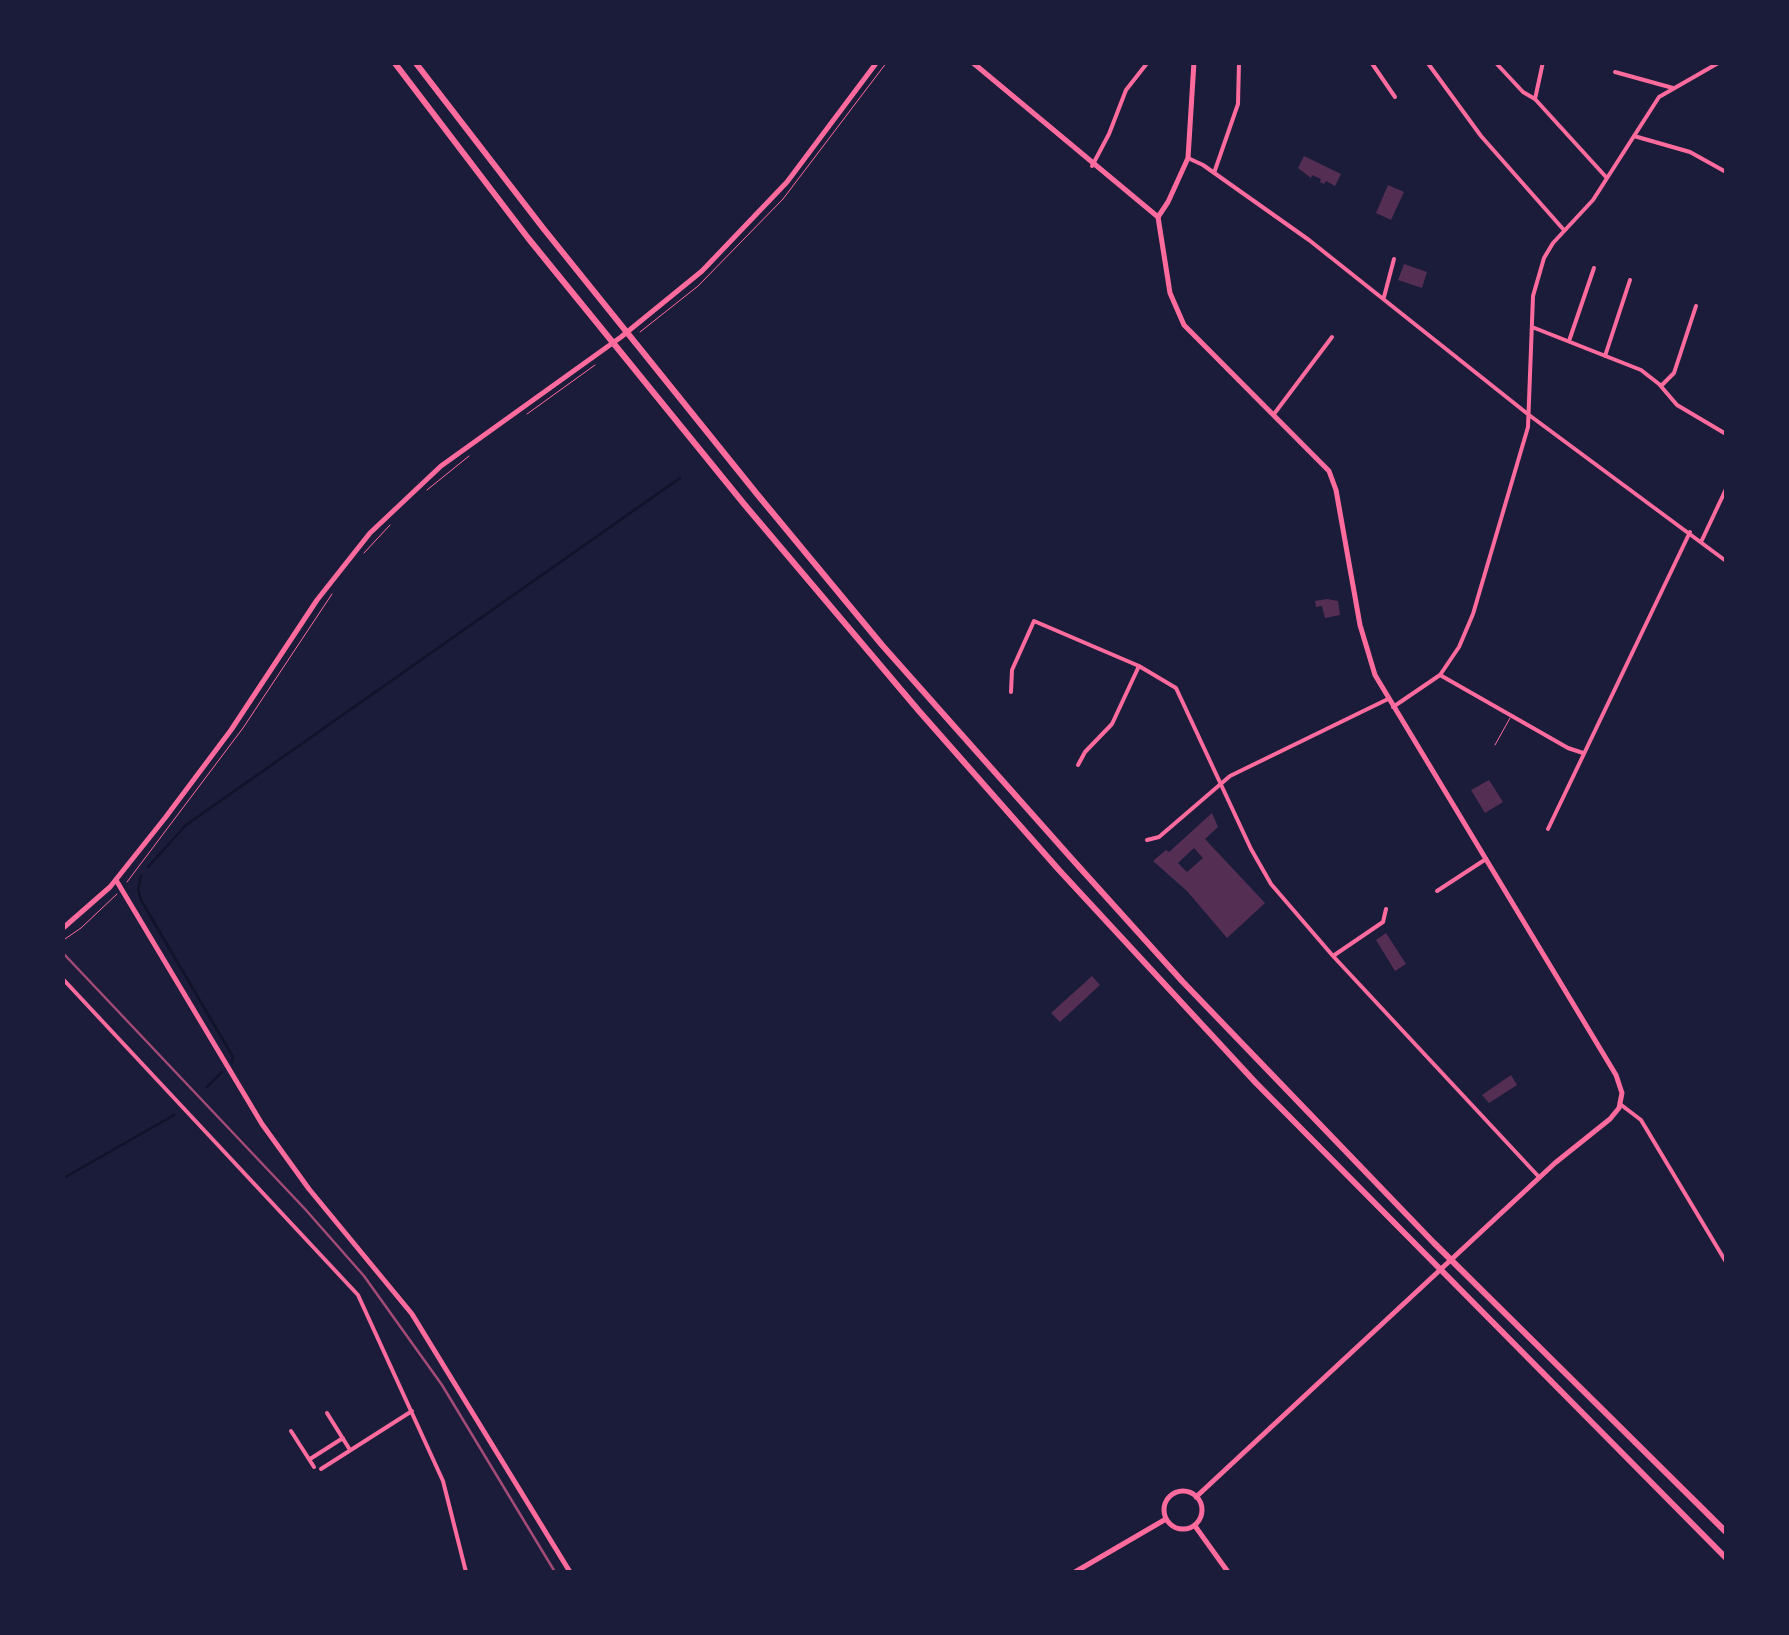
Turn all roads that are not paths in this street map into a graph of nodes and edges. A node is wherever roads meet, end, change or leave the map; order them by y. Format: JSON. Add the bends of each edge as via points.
{"nodes":[{"id":1,"x":394,"y":62,"type":"edge"},
{"id":2,"x":416,"y":62,"type":"edge"},
{"id":3,"x":877,"y":62,"type":"edge"},
{"id":4,"x":972,"y":62,"type":"edge"},
{"id":5,"x":1148,"y":62,"type":"edge"},
{"id":6,"x":1194,"y":62,"type":"edge"},
{"id":7,"x":1240,"y":62,"type":"edge"},
{"id":8,"x":1371,"y":62,"type":"edge"},
{"id":9,"x":1428,"y":62,"type":"edge"},
{"id":10,"x":1495,"y":62,"type":"edge"},
{"id":11,"x":1543,"y":62,"type":"edge"},
{"id":12,"x":1720,"y":62,"type":"edge"},
{"id":13,"x":1615,"y":72,"type":"dead end"},
{"id":14,"x":1672,"y":88,"type":"junction"},
{"id":15,"x":1395,"y":97,"type":"dead end"},
{"id":16,"x":1534,"y":99,"type":"junction"},
{"id":17,"x":1634,"y":136,"type":"junction"},
{"id":18,"x":1188,"y":158,"type":"junction"},
{"id":19,"x":1092,"y":166,"type":"junction"},
{"id":20,"x":1726,"y":172,"type":"edge"},
{"id":21,"x":1214,"y":173,"type":"junction"},
{"id":22,"x":1607,"y":178,"type":"junction"},
{"id":23,"x":1158,"y":217,"type":"junction"},
{"id":24,"x":1564,"y":230,"type":"junction"},
{"id":25,"x":1394,"y":258,"type":"dead end"},
{"id":26,"x":1594,"y":268,"type":"dead end"},
{"id":27,"x":1630,"y":280,"type":"dead end"},
{"id":28,"x":1384,"y":298,"type":"junction"},
{"id":29,"x":1696,"y":306,"type":"dead end"},
{"id":30,"x":1532,"y":327,"type":"junction"},
{"id":31,"x":1332,"y":337,"type":"dead end"},
{"id":32,"x":1569,"y":342,"type":"junction"},
{"id":33,"x":1605,"y":356,"type":"junction"},
{"id":34,"x":1662,"y":386,"type":"junction"},
{"id":35,"x":1274,"y":414,"type":"junction"},
{"id":36,"x":1529,"y":416,"type":"junction"},
{"id":37,"x":1726,"y":434,"type":"edge"},
{"id":38,"x":1726,"y":489,"type":"edge"},
{"id":39,"x":1690,"y":532,"type":"junction"},
{"id":40,"x":1702,"y":540,"type":"junction"},
{"id":41,"x":1726,"y":561,"type":"edge"},
{"id":42,"x":1138,"y":666,"type":"junction"},
{"id":43,"x":1440,"y":675,"type":"junction"},
{"id":44,"x":1012,"y":692,"type":"dead end"},
{"id":45,"x":1388,"y":699,"type":"junction"},
{"id":46,"x":1393,"y":707,"type":"junction"},
{"id":47,"x":1511,"y":715,"type":"junction"},
{"id":48,"x":1495,"y":745,"type":"dead end"},
{"id":49,"x":1583,"y":753,"type":"junction"},
{"id":50,"x":1078,"y":765,"type":"dead end"},
{"id":51,"x":1222,"y":782,"type":"junction"},
{"id":52,"x":1548,"y":829,"type":"dead end"},
{"id":53,"x":1147,"y":840,"type":"dead end"},
{"id":54,"x":1486,"y":859,"type":"junction"},
{"id":55,"x":116,"y":880,"type":"junction"},
{"id":56,"x":1438,"y":891,"type":"dead end"},
{"id":57,"x":1386,"y":909,"type":"dead end"},
{"id":58,"x":62,"y":930,"type":"edge"},
{"id":59,"x":1333,"y":956,"type":"junction"},
{"id":60,"x":62,"y":978,"type":"edge"},
{"id":61,"x":1620,"y":1104,"type":"junction"},
{"id":62,"x":1539,"y":1178,"type":"junction"},
{"id":63,"x":1726,"y":1262,"type":"edge"},
{"id":64,"x":412,"y":1411,"type":"junction"},
{"id":65,"x":327,"y":1412,"type":"dead end"},
{"id":66,"x":291,"y":1430,"type":"dead end"},
{"id":67,"x":342,"y":1438,"type":"junction"},
{"id":68,"x":350,"y":1450,"type":"junction"},
{"id":69,"x":310,"y":1459,"type":"junction"},
{"id":70,"x":314,"y":1466,"type":"dead end"},
{"id":71,"x":321,"y":1470,"type":"dead end"},
{"id":72,"x":1196,"y":1497,"type":"junction"},
{"id":73,"x":1166,"y":1519,"type":"junction"},
{"id":74,"x":1194,"y":1525,"type":"junction"},
{"id":75,"x":1726,"y":1532,"type":"edge"},
{"id":76,"x":1726,"y":1558,"type":"edge"},
{"id":77,"x":466,"y":1572,"type":"edge"},
{"id":78,"x":570,"y":1572,"type":"edge"},
{"id":79,"x":1075,"y":1572,"type":"edge"},
{"id":80,"x":1228,"y":1572,"type":"edge"}],
"edges":[{"from":1,"to":76,"type":"highway","via":[[604,334],[895,684],[1195,1018]]},
{"from":2,"to":75,"type":"highway","via":[[611,314],[882,645],[1182,981]]},
{"from":3,"to":55,"type":"street","via":[[766,206],[702,271],[589,364],[441,466],[370,534]]},
{"from":4,"to":19,"type":"street"},
{"from":5,"to":19,"type":"street","via":[[1126,90]]},
{"from":6,"to":18,"type":"street"},
{"from":7,"to":21,"type":"street","via":[[1238,104]]},
{"from":8,"to":15,"type":"street"},
{"from":9,"to":24,"type":"street"},
{"from":10,"to":16,"type":"street"},
{"from":11,"to":16,"type":"street"},
{"from":12,"to":14,"type":"street"},
{"from":13,"to":14,"type":"street"},
{"from":14,"to":17,"type":"street"},
{"from":16,"to":22,"type":"street"},
{"from":17,"to":20,"type":"street","via":[[1690,152]]},
{"from":17,"to":22,"type":"street"},
{"from":18,"to":21,"type":"street"},
{"from":18,"to":23,"type":"street"},
{"from":19,"to":23,"type":"street"},
{"from":21,"to":28,"type":"street"},
{"from":22,"to":24,"type":"street"},
{"from":23,"to":35,"type":"street","via":[[1170,292],[1184,324]]},
{"from":24,"to":30,"type":"street","via":[[1536,276]]},
{"from":25,"to":28,"type":"street"},
{"from":26,"to":32,"type":"street"},
{"from":27,"to":33,"type":"street"},
{"from":28,"to":36,"type":"street"},
{"from":29,"to":34,"type":"street","via":[[1674,373]]},
{"from":30,"to":32,"type":"street"},
{"from":30,"to":36,"type":"street"},
{"from":31,"to":35,"type":"street"},
{"from":32,"to":33,"type":"street"},
{"from":33,"to":34,"type":"street"},
{"from":34,"to":37,"type":"street","via":[[1677,405]]},
{"from":35,"to":45,"type":"street","via":[[1332,477],[1364,644]]},
{"from":36,"to":39,"type":"street"},
{"from":36,"to":43,"type":"street","via":[[1473,614]]},
{"from":38,"to":40,"type":"street"},
{"from":39,"to":40,"type":"street"},
{"from":39,"to":49,"type":"street"},
{"from":40,"to":41,"type":"street"},
{"from":42,"to":44,"type":"street","via":[[1034,621],[1012,670]]},
{"from":42,"to":50,"type":"street","via":[[1108,729]]},
{"from":42,"to":51,"type":"street","via":[[1181,694]]},
{"from":43,"to":46,"type":"street"},
{"from":43,"to":47,"type":"street"},
{"from":45,"to":46,"type":"street"},
{"from":45,"to":51,"type":"street"},
{"from":46,"to":54,"type":"street"},
{"from":47,"to":48,"type":"lane"},
{"from":47,"to":49,"type":"street"},
{"from":49,"to":52,"type":"street"},
{"from":51,"to":53,"type":"street"},
{"from":51,"to":59,"type":"street","via":[[1266,876]]},
{"from":54,"to":56,"type":"street"},
{"from":54,"to":61,"type":"street","via":[[1616,1075]]},
{"from":55,"to":58,"type":"street"},
{"from":55,"to":78,"type":"street","via":[[256,1115],[412,1314]]},
{"from":57,"to":59,"type":"street","via":[[1383,922]]},
{"from":59,"to":62,"type":"street"},
{"from":60,"to":64,"type":"street","via":[[348,1283]]},
{"from":61,"to":62,"type":"street"},
{"from":61,"to":63,"type":"street","via":[[1641,1120]]},
{"from":62,"to":72,"type":"street"},
{"from":64,"to":68,"type":"street"},
{"from":64,"to":77,"type":"street","via":[[446,1490]]},
{"from":65,"to":67,"type":"street"},
{"from":66,"to":69,"type":"street"},
{"from":67,"to":68,"type":"street"},
{"from":67,"to":69,"type":"street"},
{"from":68,"to":71,"type":"street"},
{"from":69,"to":70,"type":"street"},
{"from":72,"to":73,"type":"street","via":[[1170,1496]]},
{"from":72,"to":74,"type":"street","via":[[1201,1514]]},
{"from":73,"to":74,"type":"street","via":[[1179,1528]]},
{"from":73,"to":79,"type":"street"},
{"from":74,"to":80,"type":"street"}]}
